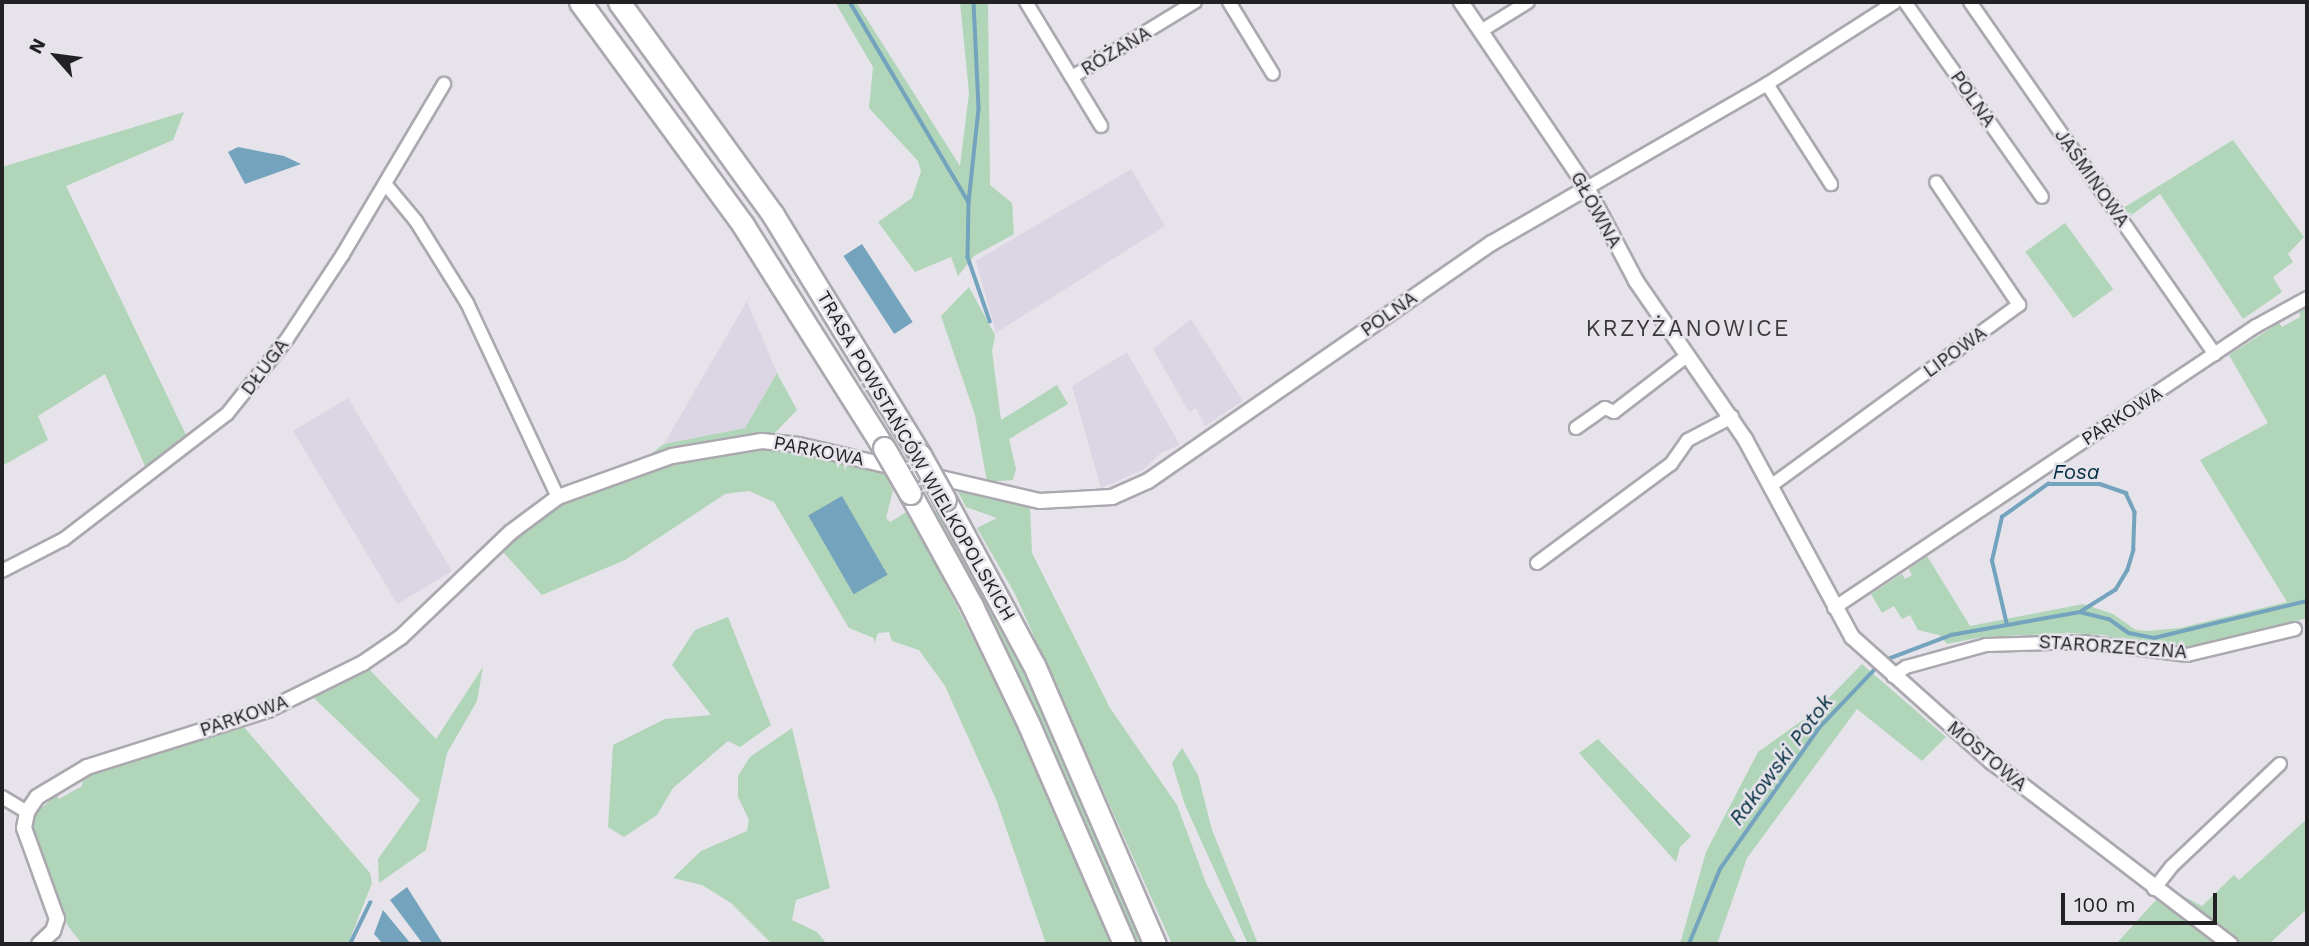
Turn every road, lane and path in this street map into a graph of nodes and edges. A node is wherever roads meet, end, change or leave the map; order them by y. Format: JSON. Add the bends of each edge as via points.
{"nodes":[{"id":1,"x":580,"y":2,"type":"edge"},
{"id":2,"x":619,"y":2,"type":"edge"},
{"id":3,"x":1026,"y":2,"type":"edge"},
{"id":4,"x":1195,"y":2,"type":"edge"},
{"id":5,"x":1228,"y":2,"type":"edge"},
{"id":6,"x":1461,"y":2,"type":"edge"},
{"id":7,"x":1528,"y":2,"type":"edge"},
{"id":8,"x":1895,"y":2,"type":"edge"},
{"id":9,"x":1905,"y":2,"type":"edge"},
{"id":10,"x":1970,"y":2,"type":"edge"},
{"id":11,"x":1481,"y":31,"type":"junction"},
{"id":12,"x":1273,"y":74,"type":"dead end"},
{"id":13,"x":1072,"y":78,"type":"junction"},
{"id":14,"x":1767,"y":83,"type":"junction"},
{"id":15,"x":444,"y":84,"type":"dead end"},
{"id":16,"x":1101,"y":126,"type":"dead end"},
{"id":17,"x":1936,"y":182,"type":"dead end"},
{"id":18,"x":1831,"y":184,"type":"dead end"},
{"id":19,"x":387,"y":186,"type":"junction"},
{"id":20,"x":1587,"y":188,"type":"junction"},
{"id":21,"x":2042,"y":197,"type":"dead end"},
{"id":22,"x":2307,"y":298,"type":"edge"},
{"id":23,"x":2215,"y":354,"type":"junction"},
{"id":24,"x":1688,"y":355,"type":"junction"},
{"id":25,"x":1732,"y":417,"type":"junction"},
{"id":26,"x":1576,"y":428,"type":"dead end"},
{"id":27,"x":1772,"y":485,"type":"junction"},
{"id":28,"x":1002,"y":493,"type":"joint"},
{"id":29,"x":558,"y":497,"type":"junction"},
{"id":30,"x":1537,"y":563,"type":"dead end"},
{"id":31,"x":2,"y":571,"type":"edge"},
{"id":32,"x":1834,"y":608,"type":"junction"},
{"id":33,"x":2295,"y":629,"type":"dead end"},
{"id":34,"x":1889,"y":672,"type":"junction"},
{"id":35,"x":2280,"y":764,"type":"dead end"},
{"id":36,"x":2,"y":797,"type":"edge"},
{"id":37,"x":27,"y":812,"type":"junction"},
{"id":38,"x":2154,"y":889,"type":"junction"},
{"id":39,"x":39,"y":944,"type":"edge"},
{"id":40,"x":1124,"y":944,"type":"edge"},
{"id":41,"x":1155,"y":944,"type":"edge"},
{"id":42,"x":2230,"y":944,"type":"edge"}],
"edges":[{"from":1,"to":40,"type":"highway","name":"TRASA POWSTAŃCÓW WIELKOPOLSKICH","bridge":true,"via":[[743,225],[910,493],[972,606],[1029,725]]},
{"from":2,"to":41,"type":"highway","name":"TRASA POWSTAŃCÓW WIELKOPOLSKICH","bridge":true,"via":[[773,215],[920,455],[1034,665]]},
{"from":3,"to":13,"type":"street","name":"RÓŻANA"},
{"from":4,"to":13,"type":"street","name":"RÓŻANA"},
{"from":5,"to":12,"type":"street"},
{"from":6,"to":11,"type":"street","name":"GŁÓWNA"},
{"from":7,"to":11,"type":"street"},
{"from":8,"to":14,"type":"street","name":"POLNA"},
{"from":9,"to":21,"type":"street","name":"POLNA"},
{"from":10,"to":23,"type":"street","name":"JAŚMINOWA"},
{"from":11,"to":20,"type":"street","name":"GŁÓWNA"},
{"from":13,"to":16,"type":"street","name":"RÓŻANA"},
{"from":14,"to":18,"type":"street"},
{"from":14,"to":20,"type":"street","name":"POLNA"},
{"from":15,"to":19,"type":"street","name":"DŁUGA"},
{"from":17,"to":27,"type":"street","name":"LIPOWA","via":[[2019,305]]},
{"from":19,"to":29,"type":"street","via":[[416,221],[467,303]]},
{"from":19,"to":31,"type":"street","name":"DŁUGA","via":[[288,339],[227,414],[64,539]]},
{"from":20,"to":24,"type":"street","name":"GŁÓWNA","via":[[1636,281]]},
{"from":20,"to":28,"type":"street","name":"POLNA","via":[[1492,243],[1148,481],[1112,497],[1079,502]]},
{"from":22,"to":23,"type":"street","name":"PARKOWA","via":[[2294,301]]},
{"from":23,"to":32,"type":"street","name":"PARKOWA"},
{"from":24,"to":25,"type":"street","name":"GŁÓWNA"},
{"from":24,"to":26,"type":"street","via":[[1614,412],[1605,408]]},
{"from":25,"to":27,"type":"street","name":"GŁÓWNA"},
{"from":25,"to":30,"type":"street","via":[[1688,440],[1671,464]]},
{"from":27,"to":32,"type":"street","name":"GŁÓWNA"},
{"from":28,"to":29,"type":"street","name":"PARKOWA","via":[[799,445],[762,441],[672,456]]},
{"from":29,"to":37,"type":"street","name":"PARKOWA","via":[[498,544],[401,637],[363,663],[268,710],[87,767],[48,788]]},
{"from":32,"to":34,"type":"street","name":"MOSTOWA","via":[[1868,653]]},
{"from":33,"to":34,"type":"street","name":"STARORZECZNA","via":[[2187,654],[2083,642],[1986,645]]},
{"from":34,"to":38,"type":"street","name":"MOSTOWA","via":[[1992,762]]},
{"from":35,"to":38,"type":"street","via":[[2171,867]]},
{"from":36,"to":37,"type":"street"},
{"from":37,"to":39,"type":"street","via":[[25,836],[57,919],[53,931]]},
{"from":38,"to":42,"type":"street","name":"MOSTOWA"}]}
